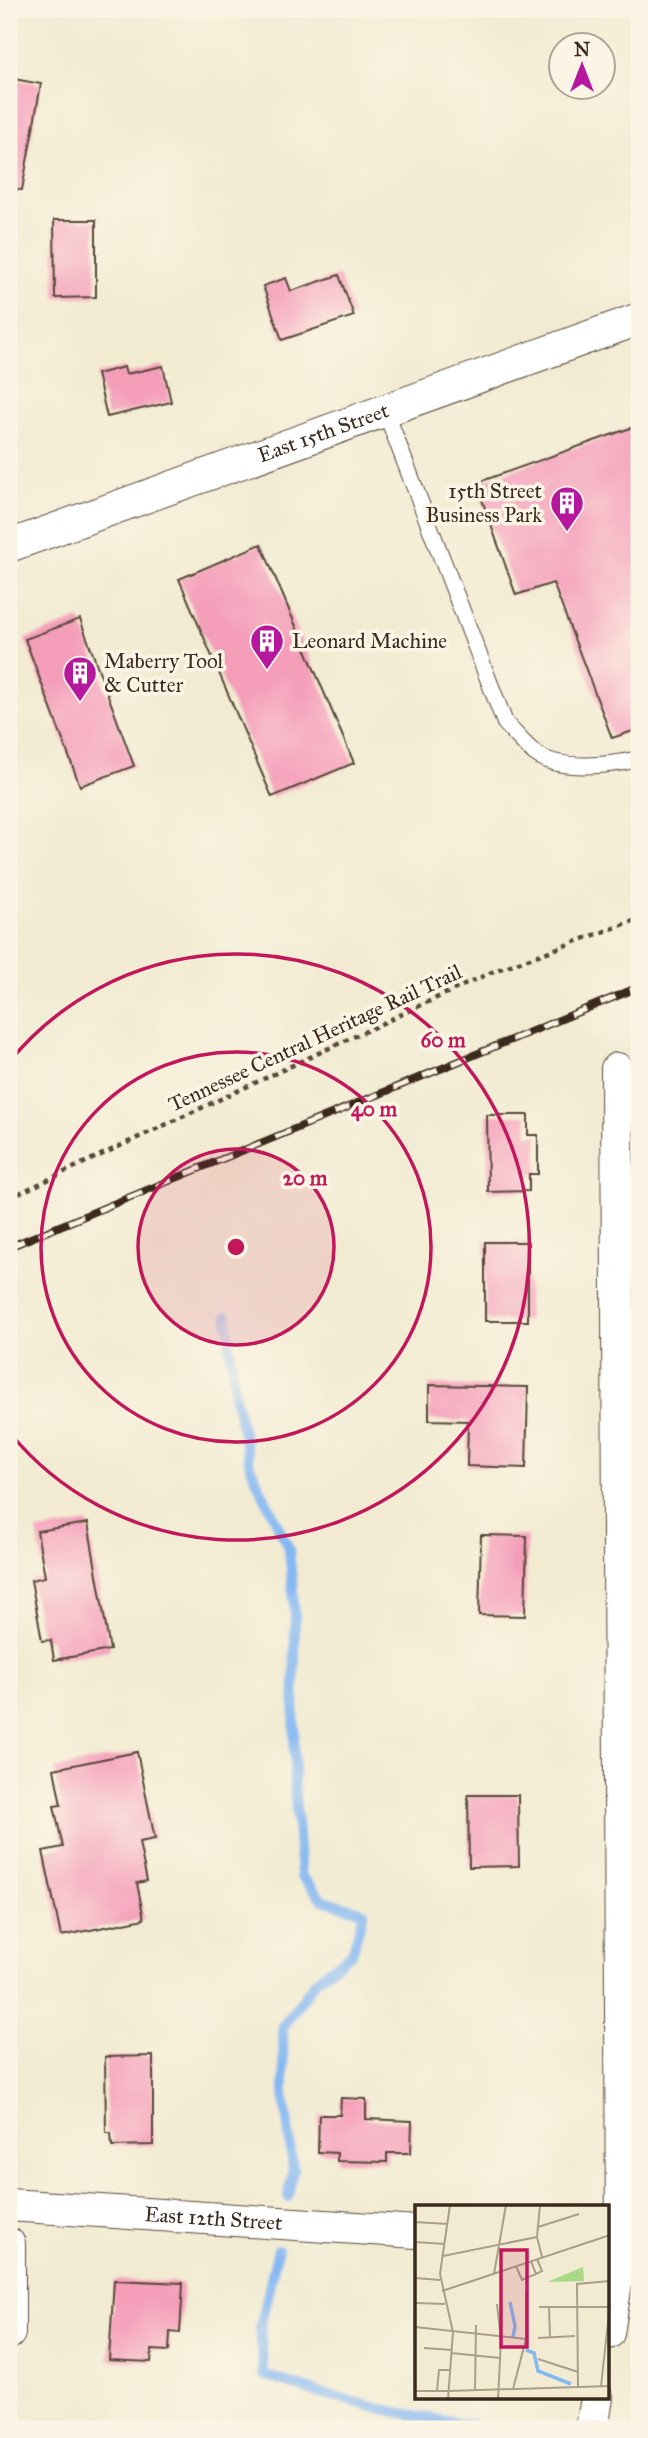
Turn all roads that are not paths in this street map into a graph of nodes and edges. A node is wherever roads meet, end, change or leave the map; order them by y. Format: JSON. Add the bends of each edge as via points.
{"nodes":[{"id":1,"x":639,"y":319,"type":"edge"},
{"id":2,"x":385,"y":410,"type":"junction"},
{"id":3,"x":9,"y":546,"type":"edge"},
{"id":4,"x":639,"y":759,"type":"edge"},
{"id":5,"x":617,"y":1069,"type":"dead end"},
{"id":6,"x":9,"y":2205,"type":"edge"},
{"id":7,"x":415,"y":2232,"type":"edge"},
{"id":8,"x":9,"y":2244,"type":"edge"},
{"id":9,"x":615,"y":2246,"type":"edge"},
{"id":10,"x":610,"y":2308,"type":"edge"},
{"id":11,"x":9,"y":2333,"type":"edge"},
{"id":12,"x":597,"y":2400,"type":"edge"},
{"id":13,"x":592,"y":2429,"type":"edge"}],
"edges":[{"from":1,"to":2,"type":"street","name":"East 15th Street"},
{"from":2,"to":3,"type":"street","name":"East 15th Street"},
{"from":2,"to":4,"type":"lane","via":[[505,723],[538,756],[574,765],[613,765]]},
{"from":5,"to":9,"type":"street"},
{"from":6,"to":7,"type":"street","name":"East 12th Street"},
{"from":8,"to":11,"type":"street"},
{"from":9,"to":10,"type":"street"},
{"from":12,"to":13,"type":"street"}]}
